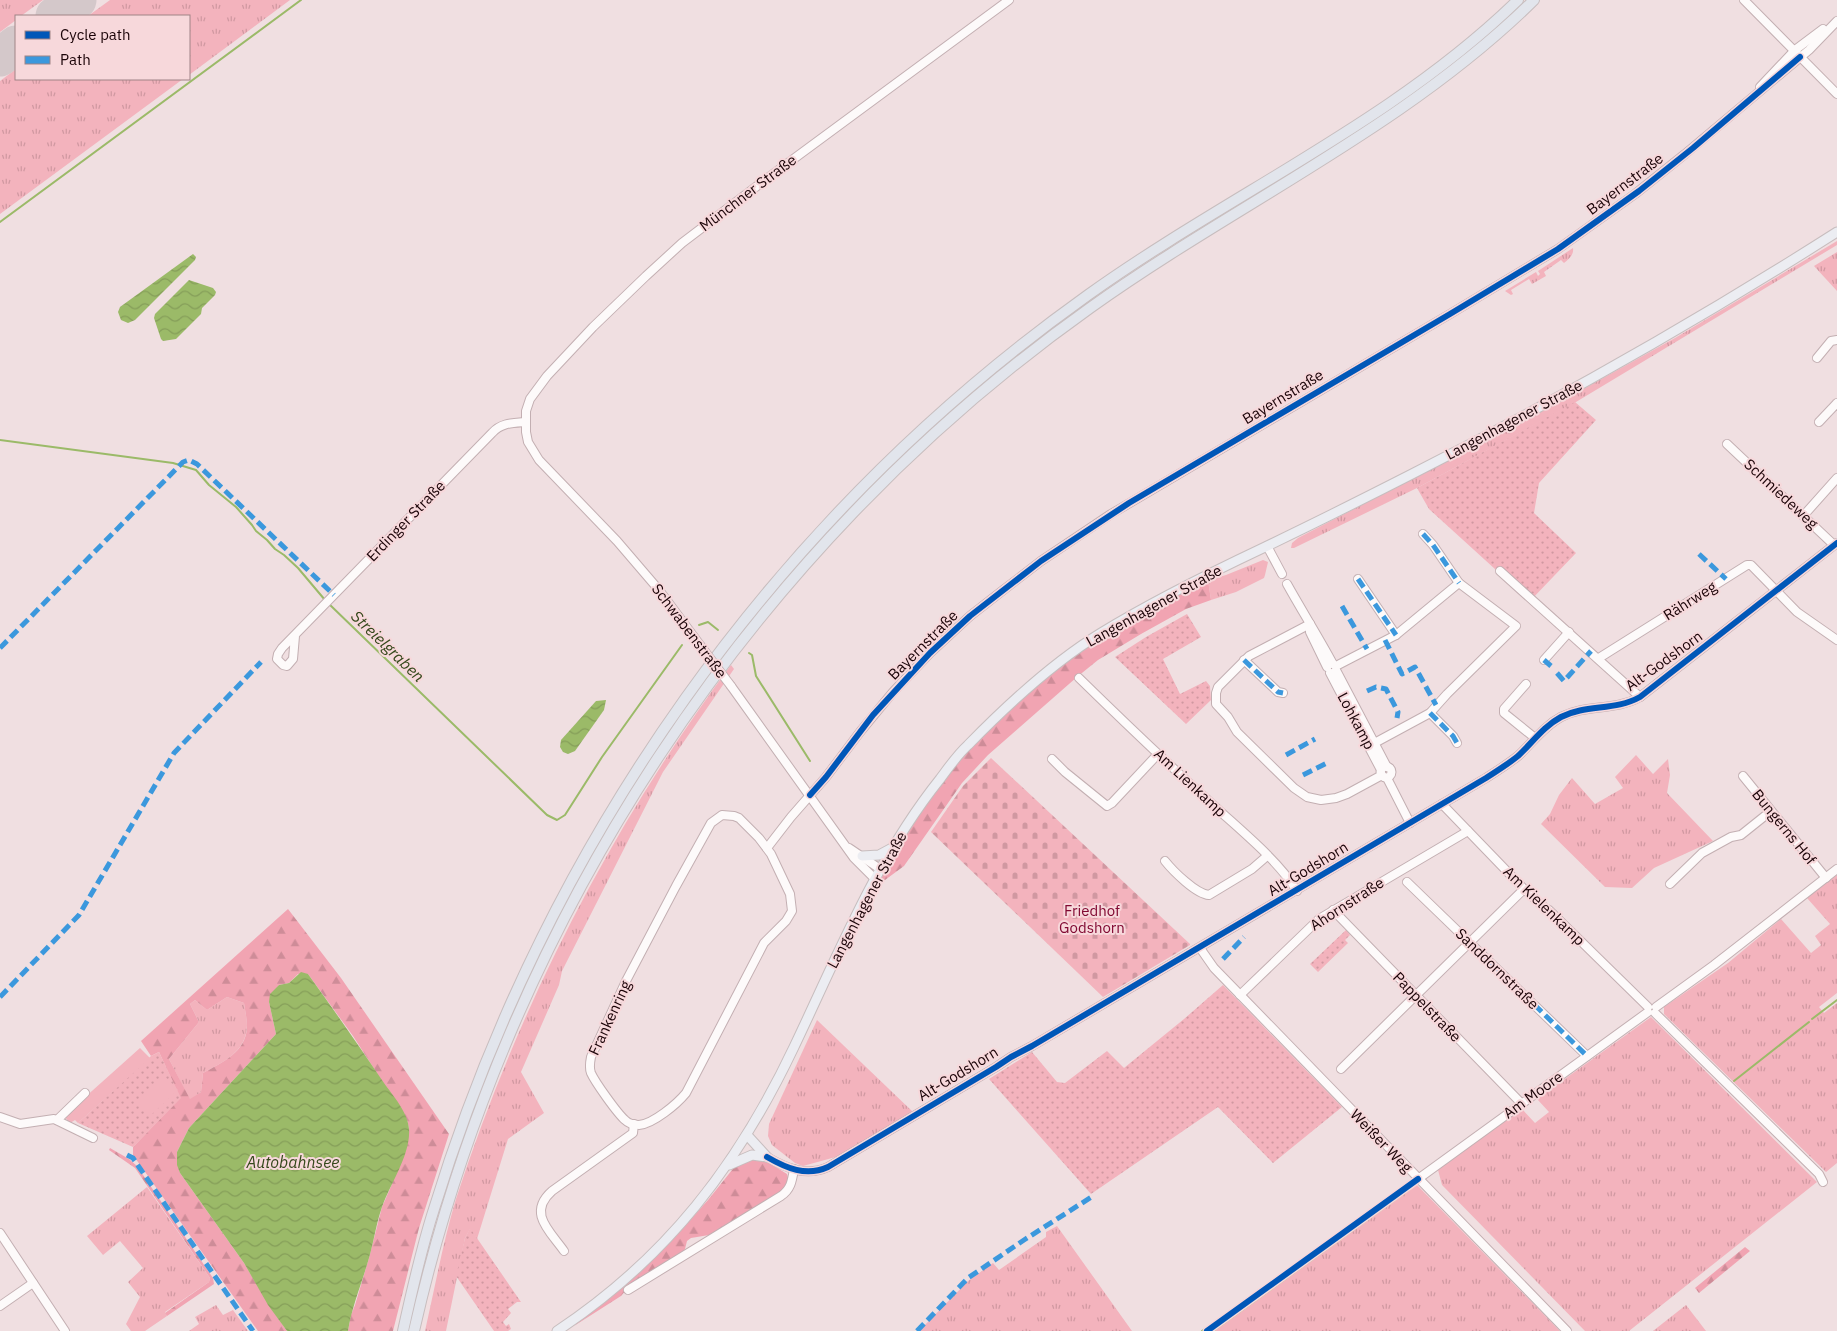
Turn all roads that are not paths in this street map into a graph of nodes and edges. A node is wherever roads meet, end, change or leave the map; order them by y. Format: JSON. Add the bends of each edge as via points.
{"nodes":[{"id":1,"x":1009,"y":0,"type":"edge"},
{"id":2,"x":1518,"y":0,"type":"edge"},
{"id":3,"x":1534,"y":0,"type":"edge"},
{"id":4,"x":1744,"y":0,"type":"edge"},
{"id":5,"x":1837,"y":20,"type":"edge"},
{"id":6,"x":1794,"y":50,"type":"junction"},
{"id":7,"x":1800,"y":57,"type":"junction"},
{"id":8,"x":1756,"y":93,"type":"junction"},
{"id":9,"x":1837,"y":94,"type":"edge"},
{"id":10,"x":1837,"y":232,"type":"edge"},
{"id":11,"x":1837,"y":340,"type":"edge"},
{"id":12,"x":1817,"y":358,"type":"dead end"},
{"id":13,"x":1837,"y":403,"type":"edge"},
{"id":14,"x":525,"y":422,"type":"junction"},
{"id":15,"x":1819,"y":422,"type":"dead end"},
{"id":16,"x":1726,"y":444,"type":"dead end"},
{"id":17,"x":1837,"y":478,"type":"edge"},
{"id":18,"x":1804,"y":516,"type":"junction"},
{"id":19,"x":1423,"y":534,"type":"dead end"},
{"id":20,"x":1836,"y":544,"type":"edge"},
{"id":21,"x":1267,"y":546,"type":"junction"},
{"id":22,"x":1500,"y":571,"type":"dead end"},
{"id":23,"x":1282,"y":574,"type":"dead end"},
{"id":24,"x":1358,"y":579,"type":"dead end"},
{"id":25,"x":1459,"y":583,"type":"junction"},
{"id":26,"x":1287,"y":584,"type":"dead end"},
{"id":27,"x":1777,"y":590,"type":"junction"},
{"id":28,"x":1310,"y":624,"type":"junction"},
{"id":29,"x":1569,"y":632,"type":"junction"},
{"id":30,"x":1396,"y":635,"type":"junction"},
{"id":31,"x":295,"y":636,"type":"dead end"},
{"id":32,"x":1837,"y":640,"type":"edge"},
{"id":33,"x":1599,"y":658,"type":"junction"},
{"id":34,"x":1244,"y":660,"type":"junction"},
{"id":35,"x":1544,"y":660,"type":"dead end"},
{"id":36,"x":1332,"y":668,"type":"junction"},
{"id":37,"x":1079,"y":678,"type":"dead end"},
{"id":38,"x":1526,"y":684,"type":"dead end"},
{"id":39,"x":1283,"y":693,"type":"dead end"},
{"id":40,"x":1640,"y":697,"type":"junction"},
{"id":41,"x":1430,"y":713,"type":"junction"},
{"id":42,"x":1535,"y":738,"type":"junction"},
{"id":43,"x":1457,"y":743,"type":"dead end"},
{"id":44,"x":1372,"y":745,"type":"junction"},
{"id":45,"x":1158,"y":754,"type":"junction"},
{"id":46,"x":1052,"y":759,"type":"dead end"},
{"id":47,"x":1386,"y":773,"type":"junction"},
{"id":48,"x":1743,"y":776,"type":"dead end"},
{"id":49,"x":810,"y":795,"type":"junction"},
{"id":50,"x":1442,"y":804,"type":"junction"},
{"id":51,"x":1771,"y":811,"type":"junction"},
{"id":52,"x":1412,"y":821,"type":"junction"},
{"id":53,"x":1468,"y":831,"type":"junction"},
{"id":54,"x":767,"y":848,"type":"junction"},
{"id":55,"x":849,"y":848,"type":"junction"},
{"id":56,"x":892,"y":848,"type":"junction"},
{"id":57,"x":862,"y":856,"type":"junction"},
{"id":58,"x":1267,"y":856,"type":"junction"},
{"id":59,"x":1165,"y":861,"type":"dead end"},
{"id":60,"x":880,"y":869,"type":"junction"},
{"id":61,"x":1837,"y":869,"type":"edge"},
{"id":62,"x":875,"y":878,"type":"junction"},
{"id":63,"x":1826,"y":878,"type":"junction"},
{"id":64,"x":1407,"y":882,"type":"dead end"},
{"id":65,"x":1670,"y":884,"type":"dead end"},
{"id":66,"x":1524,"y":889,"type":"junction"},
{"id":67,"x":1296,"y":891,"type":"junction"},
{"id":68,"x":1333,"y":910,"type":"junction"},
{"id":69,"x":1470,"y":942,"type":"junction"},
{"id":70,"x":1200,"y":948,"type":"junction"},
{"id":71,"x":1240,"y":995,"type":"junction"},
{"id":72,"x":1416,"y":995,"type":"junction"},
{"id":73,"x":1651,"y":1009,"type":"junction"},
{"id":74,"x":1587,"y":1056,"type":"junction"},
{"id":75,"x":1340,"y":1069,"type":"dead end"},
{"id":76,"x":85,"y":1093,"type":"dead end"},
{"id":77,"x":1522,"y":1104,"type":"junction"},
{"id":78,"x":0,"y":1117,"type":"edge"},
{"id":79,"x":57,"y":1120,"type":"junction"},
{"id":80,"x":634,"y":1124,"type":"junction"},
{"id":81,"x":747,"y":1135,"type":"junction"},
{"id":82,"x":93,"y":1138,"type":"dead end"},
{"id":83,"x":741,"y":1145,"type":"junction"},
{"id":84,"x":764,"y":1156,"type":"junction"},
{"id":85,"x":727,"y":1166,"type":"junction"},
{"id":86,"x":794,"y":1169,"type":"junction"},
{"id":87,"x":1418,"y":1179,"type":"junction"},
{"id":88,"x":1823,"y":1182,"type":"dead end"},
{"id":89,"x":0,"y":1233,"type":"edge"},
{"id":90,"x":564,"y":1251,"type":"dead end"},
{"id":91,"x":33,"y":1282,"type":"junction"},
{"id":92,"x":628,"y":1290,"type":"dead end"},
{"id":93,"x":2,"y":1302,"type":"edge"},
{"id":94,"x":63,"y":1330,"type":"edge"},
{"id":95,"x":403,"y":1331,"type":"edge"},
{"id":96,"x":414,"y":1331,"type":"edge"},
{"id":97,"x":557,"y":1331,"type":"edge"},
{"id":98,"x":1567,"y":1331,"type":"edge"}],
"edges":[{"from":1,"to":14,"type":"street","name":"Münchner Straße","via":[[682,243],[547,376],[530,399]]},
{"from":2,"to":95,"type":"highway","via":[[1479,36],[1414,86],[1153,251],[1028,340],[907,443],[778,578],[715,657],[653,744],[589,847],[540,940],[495,1038],[453,1150],[433,1211]]},
{"from":3,"to":96,"type":"highway","via":[[1486,44],[1412,101],[1158,261],[1037,347],[909,457],[773,602],[662,749],[580,887],[533,980],[506,1040],[463,1154]]},
{"from":4,"to":6,"type":"street"},
{"from":5,"to":6,"type":"street","name":"Bayernstraße"},
{"from":5,"to":7,"type":"street","name":"Bayernstraße"},
{"from":6,"to":7,"type":"street"},
{"from":6,"to":8,"type":"street","name":"Bayernstraße"},
{"from":7,"to":8,"type":"street","name":"Bayernstraße"},
{"from":7,"to":9,"type":"street"},
{"from":8,"to":49,"type":"street","name":"Bayernstraße","via":[[1693,148],[1558,248],[1111,514],[1041,561],[970,616],[930,653],[878,710]]},
{"from":10,"to":21,"type":"main road","name":"Langenhagener Straße","via":[[1697,320],[1595,377]]},
{"from":11,"to":12,"type":"street","via":[[1831,341]]},
{"from":13,"to":15,"type":"street"},
{"from":14,"to":31,"type":"street","name":"Erdinger Straße","via":[[498,427]]},
{"from":14,"to":49,"type":"street","name":"Schwabenstraße","bridge":true,"via":[[528,442],[539,460],[622,546],[659,590]]},
{"from":16,"to":18,"type":"street","name":"Schmiedeweg"},
{"from":17,"to":18,"type":"street"},
{"from":18,"to":20,"type":"street","name":"Schmiedeweg"},
{"from":19,"to":25,"type":"street"},
{"from":20,"to":27,"type":"street","name":"Alt-Godshorn"},
{"from":21,"to":23,"type":"street"},
{"from":21,"to":56,"type":"main road","name":"Langenhagener Straße","via":[[1174,591],[1099,634],[1060,662],[1017,697],[964,748],[927,795]]},
{"from":22,"to":29,"type":"street"},
{"from":24,"to":30,"type":"street"},
{"from":25,"to":30,"type":"street"},
{"from":25,"to":41,"type":"street","via":[[1516,626]]},
{"from":26,"to":28,"type":"street","name":"Lohkamp"},
{"from":27,"to":32,"type":"street","name":"Rährweg","via":[[1796,612]]},
{"from":27,"to":33,"type":"street","name":"Rährweg","via":[[1751,565],[1747,565]]},
{"from":27,"to":40,"type":"street","name":"Alt-Godshorn"},
{"from":28,"to":34,"type":"street"},
{"from":28,"to":36,"type":"street","name":"Lohkamp"},
{"from":29,"to":33,"type":"street"},
{"from":29,"to":35,"type":"street"},
{"from":30,"to":36,"type":"street"},
{"from":33,"to":40,"type":"street"},
{"from":34,"to":39,"type":"street"},
{"from":34,"to":47,"type":"street","via":[[1218,687],[1216,704],[1236,732],[1298,790],[1314,799],[1336,798]]},
{"from":36,"to":44,"type":"street","name":"Lohkamp"},
{"from":37,"to":45,"type":"street","name":"Am Lienkamp"},
{"from":38,"to":42,"type":"street","via":[[1504,713]]},
{"from":40,"to":42,"type":"street","name":"Alt-Godshorn","via":[[1614,706],[1577,710],[1555,721]]},
{"from":41,"to":43,"type":"street"},
{"from":41,"to":44,"type":"street"},
{"from":42,"to":50,"type":"street","name":"Alt-Godshorn","via":[[1505,766]]},
{"from":44,"to":47,"type":"street","name":"Lohkamp"},
{"from":45,"to":46,"type":"street","via":[[1107,806]]},
{"from":45,"to":58,"type":"street","name":"Am Lienkamp"},
{"from":47,"to":52,"type":"street","name":"Lohkamp"},
{"from":48,"to":51,"type":"street","name":"Bungerns Hof"},
{"from":49,"to":54,"type":"street"},
{"from":49,"to":55,"type":"street","name":"Schwabenstraße"},
{"from":50,"to":52,"type":"street","name":"Alt-Godshorn"},
{"from":50,"to":53,"type":"street","name":"Am Kielenkamp"},
{"from":51,"to":63,"type":"street","name":"Bungerns Hof"},
{"from":51,"to":65,"type":"street","via":[[1741,835],[1702,852]]},
{"from":52,"to":67,"type":"street","name":"Alt-Godshorn"},
{"from":53,"to":66,"type":"street","name":"Am Kielenkamp"},
{"from":53,"to":68,"type":"street","name":"Ahornstraße"},
{"from":54,"to":80,"type":"street","name":"Frankenring","via":[[790,894],[790,915],[764,943],[686,1093],[652,1121]]},
{"from":54,"to":80,"type":"street","name":"Frankenring","via":[[739,818],[726,814],[714,820],[665,906],[610,1014],[590,1063],[594,1078],[623,1118]]},
{"from":55,"to":57,"type":"street","name":"Schwabenstraße"},
{"from":55,"to":62,"type":"street","name":"Schwabenstraße","via":[[854,858]]},
{"from":56,"to":57,"type":"main road","via":[[879,855]]},
{"from":56,"to":60,"type":"main road","name":"Langenhagener Straße"},
{"from":57,"to":60,"type":"street","name":"Schwabenstraße"},
{"from":58,"to":59,"type":"street","via":[[1209,895],[1202,894]]},
{"from":58,"to":67,"type":"street","name":"Am Lienkamp","via":[[1285,873]]},
{"from":60,"to":62,"type":"main road","name":"Langenhagener Straße"},
{"from":61,"to":63,"type":"street","name":"Am Moore"},
{"from":62,"to":81,"type":"main road","name":"Langenhagener Straße","via":[[793,1049]]},
{"from":63,"to":73,"type":"street","name":"Am Moore","via":[[1714,965]]},
{"from":64,"to":69,"type":"street","name":"Sanddornstraße"},
{"from":66,"to":69,"type":"street"},
{"from":66,"to":73,"type":"street","name":"Am Kielenkamp"},
{"from":67,"to":70,"type":"street","name":"Alt-Godshorn"},
{"from":68,"to":71,"type":"street","name":"Ahornstraße","via":[[1314,923]]},
{"from":68,"to":72,"type":"street","name":"Pappelstraße"},
{"from":69,"to":72,"type":"street"},
{"from":69,"to":74,"type":"street","name":"Sanddornstraße"},
{"from":70,"to":71,"type":"street","name":"Weißer Weg"},
{"from":70,"to":86,"type":"street","name":"Alt-Godshorn","via":[[828,1167],[811,1172]]},
{"from":71,"to":87,"type":"street","name":"Weißer Weg"},
{"from":72,"to":75,"type":"street"},
{"from":72,"to":77,"type":"street","name":"Pappelstraße"},
{"from":73,"to":74,"type":"street","name":"Am Moore"},
{"from":73,"to":88,"type":"street","name":"Am Kielenkamp","via":[[1819,1174]]},
{"from":74,"to":77,"type":"street","name":"Am Moore"},
{"from":76,"to":79,"type":"street"},
{"from":77,"to":87,"type":"street","name":"Am Moore"},
{"from":78,"to":79,"type":"street","via":[[20,1124]]},
{"from":79,"to":82,"type":"street"},
{"from":80,"to":90,"type":"street","via":[[633,1133],[542,1201],[539,1213],[542,1220]]},
{"from":81,"to":83,"type":"main road","name":"Langenhagener Straße"},
{"from":81,"to":84,"type":"main road"},
{"from":83,"to":84,"type":"main road"},
{"from":83,"to":85,"type":"main road","name":"Langenhagener Straße"},
{"from":84,"to":85,"type":"main road","via":[[752,1155]]},
{"from":84,"to":86,"type":"street","name":"Alt-Godshorn"},
{"from":85,"to":97,"type":"main road","name":"Langenhagener Straße","via":[[694,1210],[642,1265]]},
{"from":86,"to":92,"type":"street","via":[[792,1184],[782,1196]]},
{"from":87,"to":98,"type":"street","name":"Weißer Weg"},
{"from":89,"to":91,"type":"street"},
{"from":91,"to":93,"type":"street"},
{"from":91,"to":94,"type":"street"}]}
